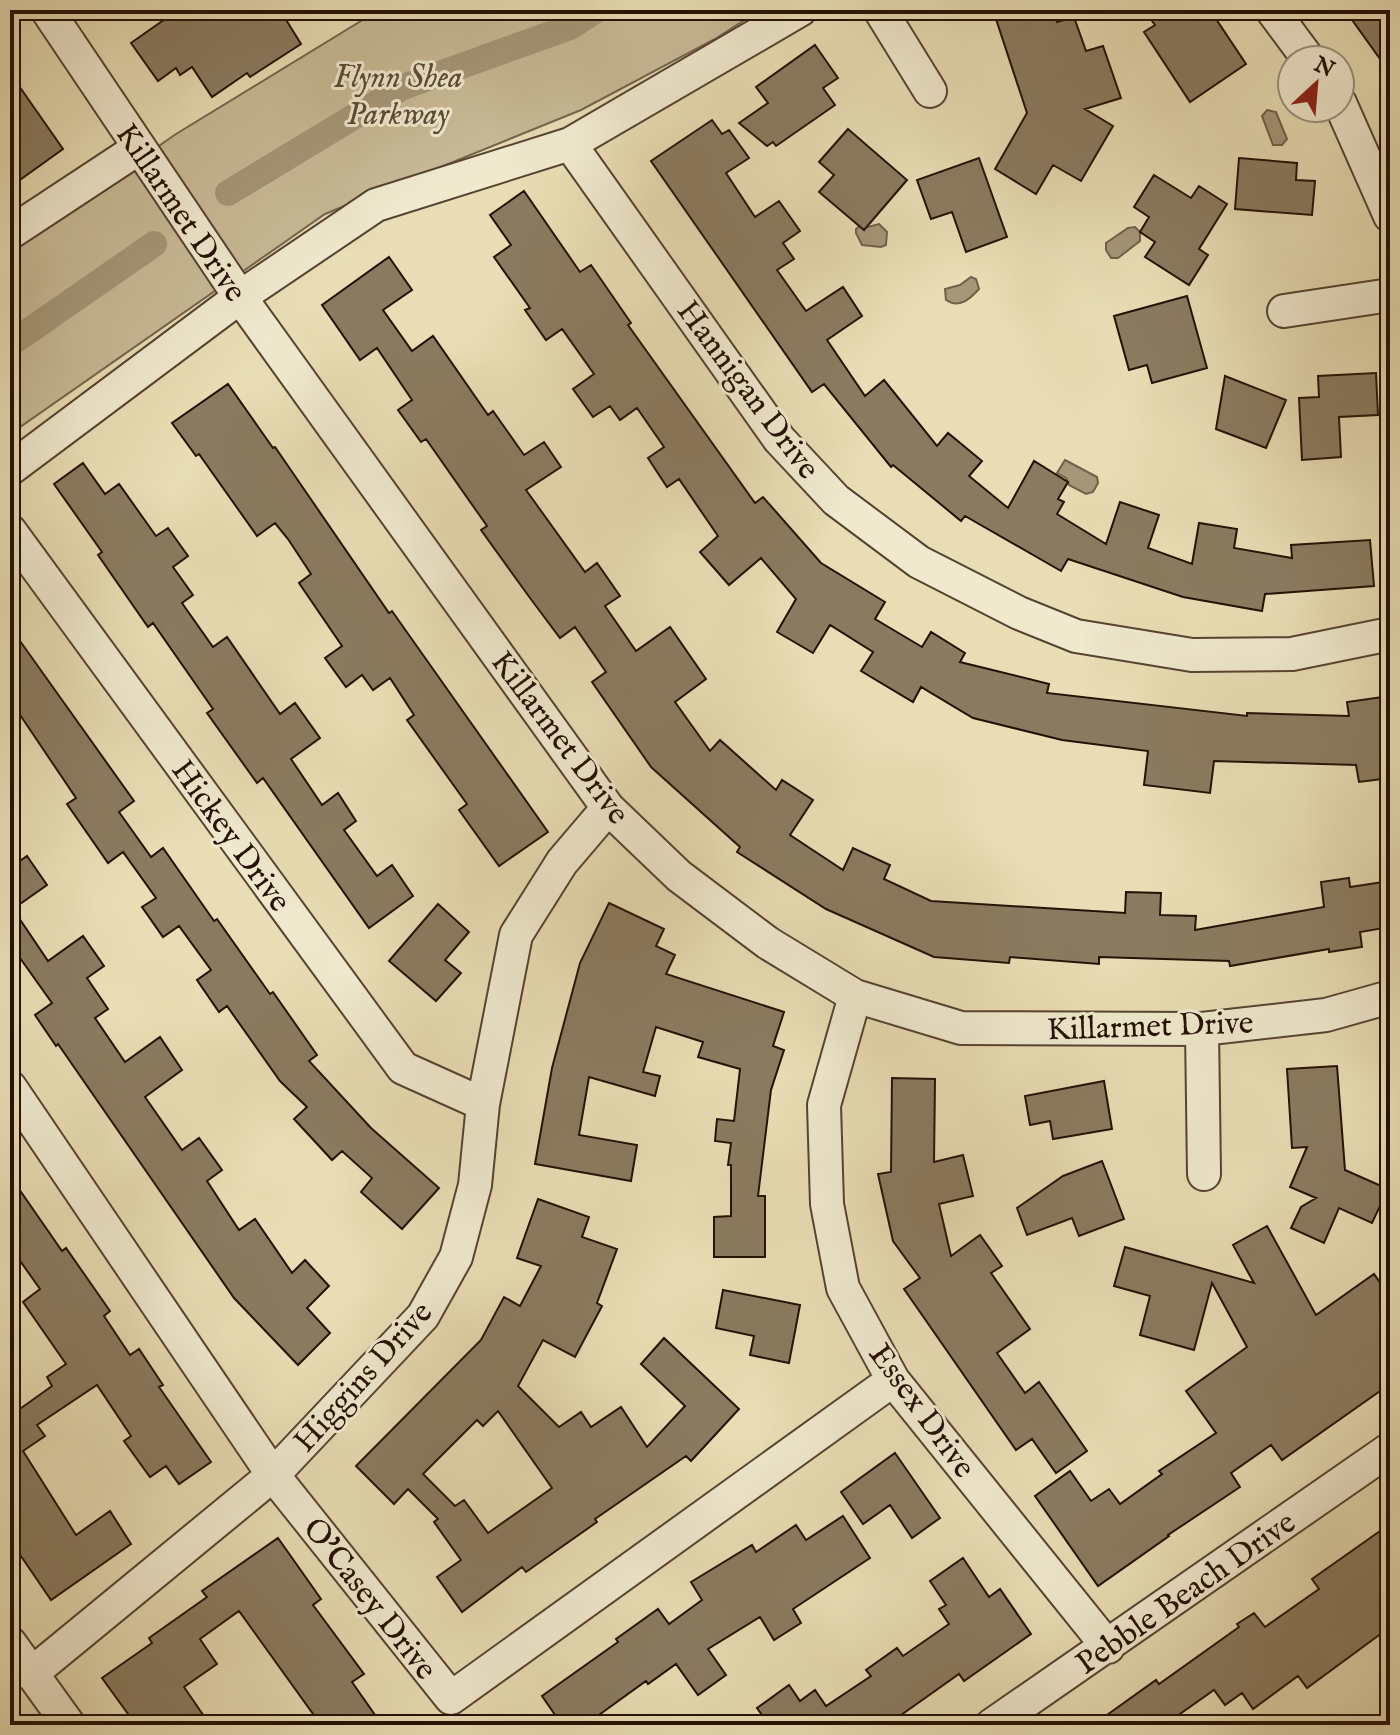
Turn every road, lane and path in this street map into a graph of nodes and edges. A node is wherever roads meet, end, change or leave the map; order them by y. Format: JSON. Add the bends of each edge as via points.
{"nodes":[{"id":1,"x":800,"y":10,"type":"edge"},
{"id":2,"x":880,"y":10,"type":"edge"},
{"id":3,"x":1272,"y":10,"type":"edge"},
{"id":4,"x":59,"y":14,"type":"edge"},
{"id":5,"x":1297,"y":44,"type":"edge"},
{"id":6,"x":930,"y":91,"type":"dead end"},
{"id":7,"x":1349,"y":124,"type":"edge"},
{"id":8,"x":570,"y":144,"type":"junction"},
{"id":9,"x":139,"y":148,"type":"junction"},
{"id":10,"x":1390,"y":216,"type":"edge"},
{"id":11,"x":10,"y":233,"type":"edge"},
{"id":12,"x":1390,"y":295,"type":"edge"},
{"id":13,"x":240,"y":297,"type":"junction"},
{"id":14,"x":1284,"y":311,"type":"dead end"},
{"id":15,"x":10,"y":469,"type":"edge"},
{"id":16,"x":10,"y":531,"type":"edge"},
{"id":17,"x":1390,"y":634,"type":"edge"},
{"id":18,"x":608,"y":808,"type":"junction"},
{"id":19,"x":855,"y":996,"type":"junction"},
{"id":20,"x":1390,"y":997,"type":"edge"},
{"id":21,"x":1202,"y":1029,"type":"junction"},
{"id":22,"x":10,"y":1087,"type":"edge"},
{"id":23,"x":483,"y":1104,"type":"junction"},
{"id":24,"x":1204,"y":1174,"type":"dead end"},
{"id":25,"x":893,"y":1380,"type":"junction"},
{"id":26,"x":1386,"y":1460,"type":"edge"},
{"id":27,"x":273,"y":1475,"type":"junction"},
{"id":28,"x":10,"y":1643,"type":"edge"},
{"id":29,"x":1108,"y":1647,"type":"junction"},
{"id":30,"x":31,"y":1674,"type":"junction"},
{"id":31,"x":69,"y":1725,"type":"edge"},
{"id":32,"x":992,"y":1725,"type":"edge"}],
"edges":[{"from":1,"to":8,"type":"street"},
{"from":2,"to":6,"type":"street"},
{"from":3,"to":5,"type":"street"},
{"from":4,"to":9,"type":"street","name":"Killarmet Drive"},
{"from":7,"to":10,"type":"street"},
{"from":8,"to":13,"type":"street","via":[[376,205]]},
{"from":8,"to":17,"type":"street","name":"Hannigan Drive","via":[[779,439],[836,500],[919,562],[1076,636],[1192,655],[1292,654]]},
{"from":9,"to":11,"type":"street"},
{"from":9,"to":13,"type":"street","name":"Killarmet Drive"},
{"from":12,"to":14,"type":"street"},
{"from":13,"to":15,"type":"street"},
{"from":13,"to":18,"type":"street","name":"Killarmet Drive"},
{"from":16,"to":23,"type":"street","name":"Hickey Drive","via":[[403,1068]]},
{"from":18,"to":19,"type":"street","name":"Killarmet Drive","via":[[692,886],[768,943]]},
{"from":18,"to":23,"type":"street","name":"Higgins Drive","via":[[562,862],[516,935]]},
{"from":19,"to":21,"type":"street","name":"Killarmet Drive","via":[[961,1028]]},
{"from":19,"to":25,"type":"street","name":"Essex Drive","via":[[824,1105],[827,1204],[843,1288]]},
{"from":20,"to":21,"type":"street","name":"Killarmet Drive","via":[[1326,1015]]},
{"from":21,"to":24,"type":"street"},
{"from":22,"to":27,"type":"street","name":"O'Casey Drive"},
{"from":23,"to":27,"type":"street","name":"Higgins Drive","via":[[475,1185],[456,1257],[423,1316]]},
{"from":25,"to":27,"type":"street","name":"O'Casey Drive","via":[[451,1698]]},
{"from":25,"to":29,"type":"street","name":"Essex Drive"},
{"from":26,"to":29,"type":"street","name":"Pebble Beach Drive"},
{"from":27,"to":30,"type":"street","name":"Higgins Drive"},
{"from":28,"to":30,"type":"street"},
{"from":29,"to":32,"type":"street","name":"Pebble Beach Drive"},
{"from":30,"to":31,"type":"street"}]}
